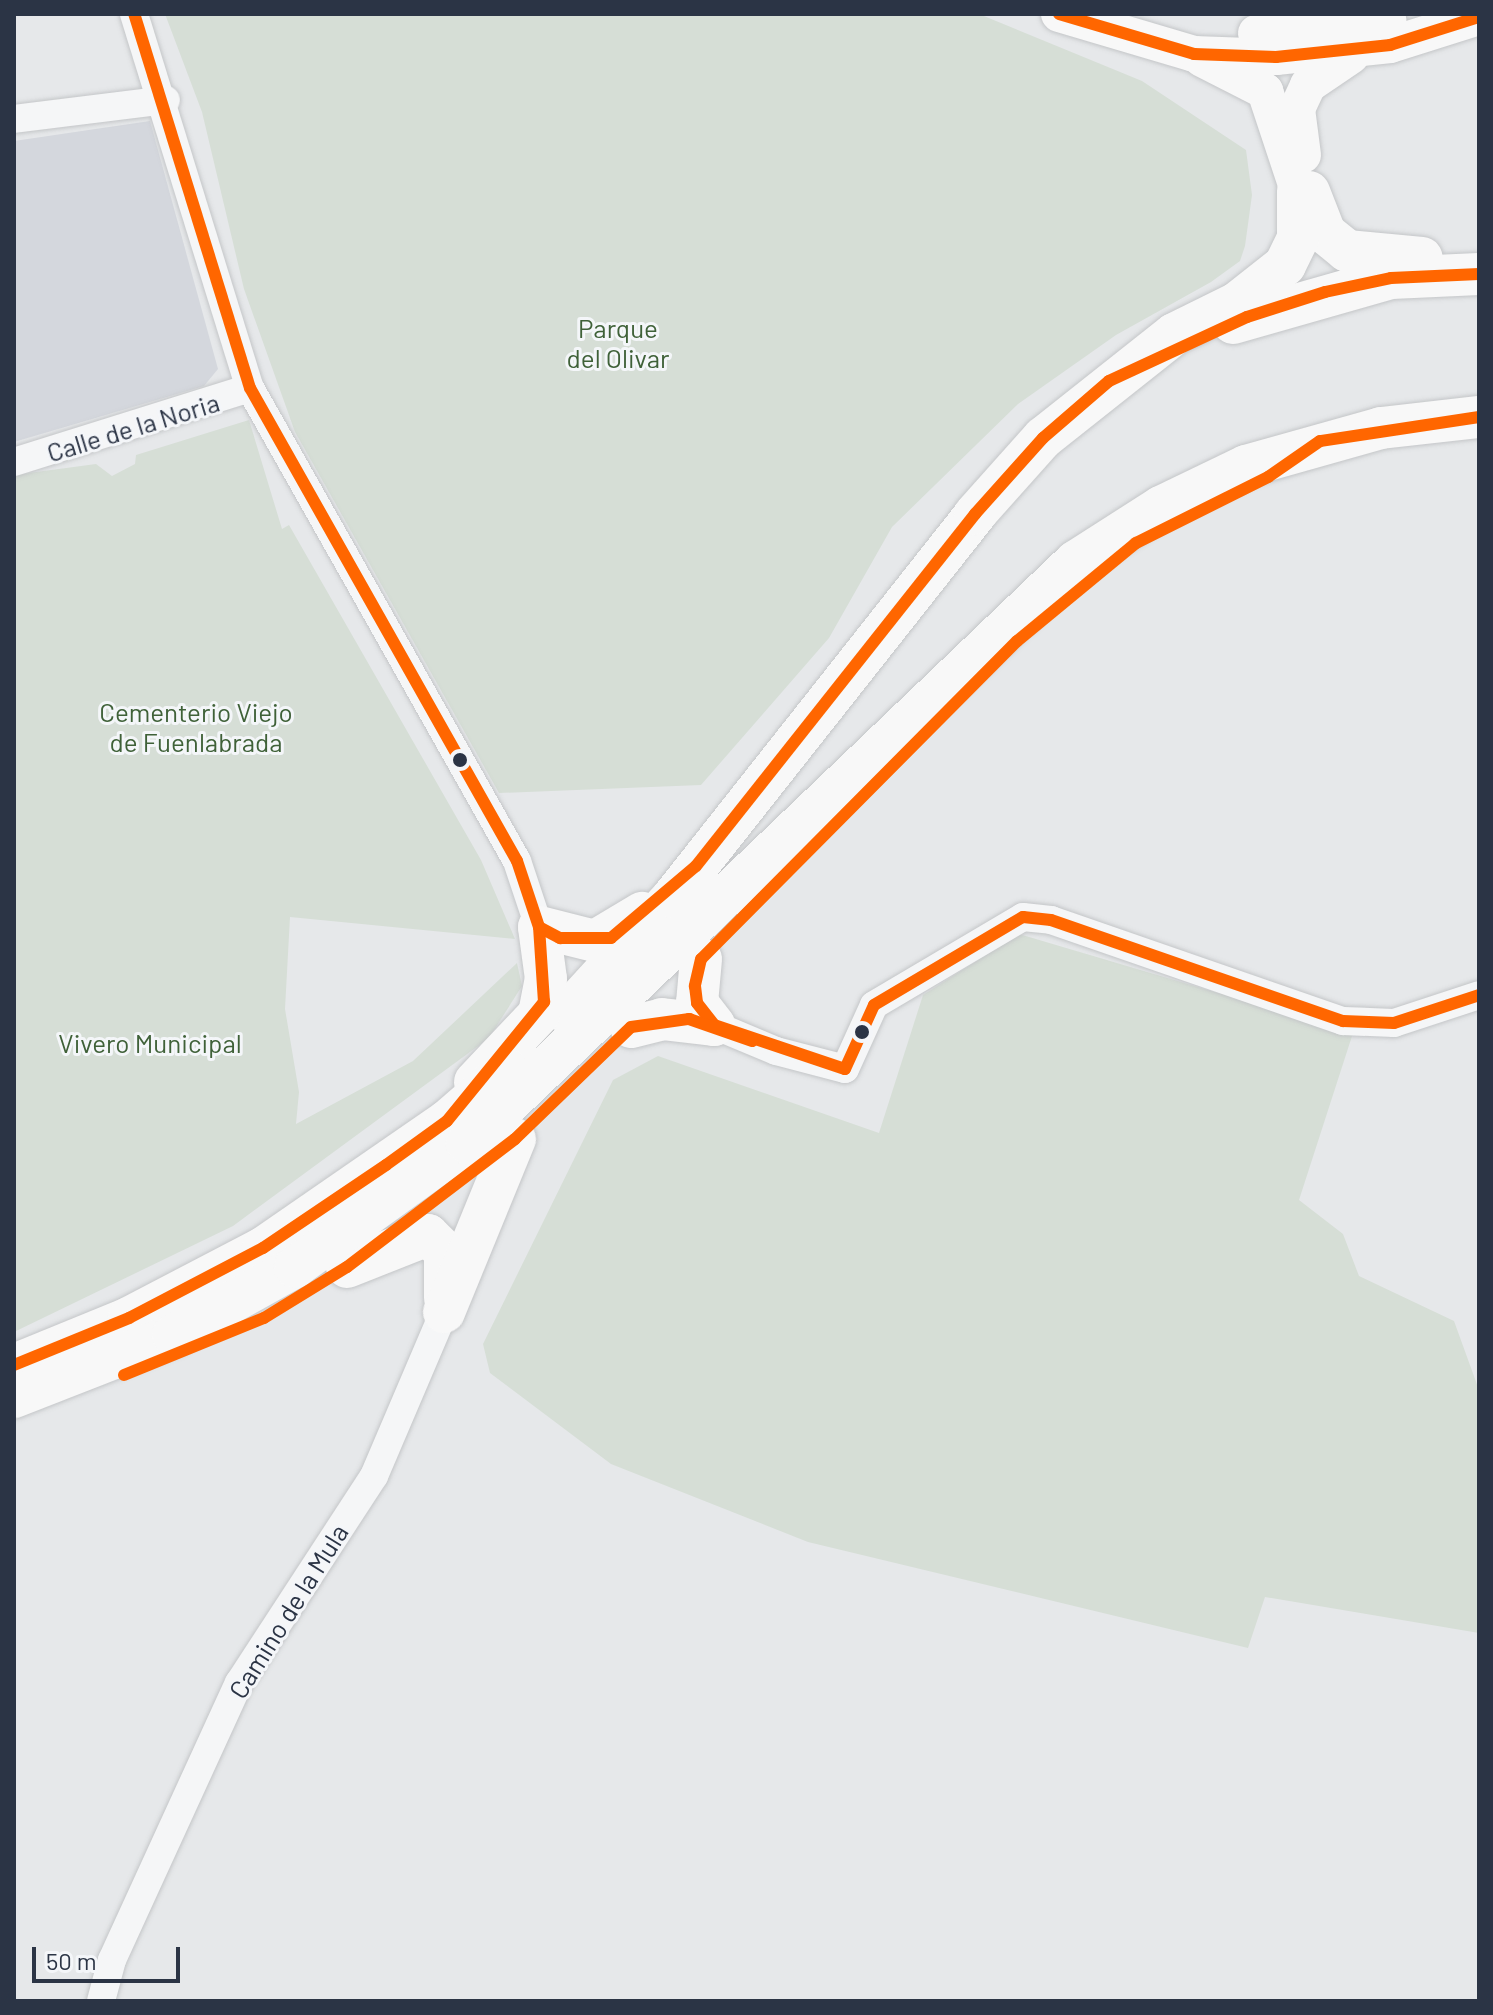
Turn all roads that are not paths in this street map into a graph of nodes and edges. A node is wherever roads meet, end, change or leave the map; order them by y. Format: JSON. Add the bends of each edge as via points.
{"nodes":[{"id":1,"x":134,"y":14,"type":"edge"},
{"id":2,"x":1059,"y":14,"type":"edge"},
{"id":3,"x":1125,"y":14,"type":"edge"},
{"id":4,"x":1417,"y":14,"type":"edge"},
{"id":5,"x":1479,"y":17,"type":"edge"},
{"id":6,"x":1358,"y":51,"type":"junction"},
{"id":7,"x":1194,"y":54,"type":"junction"},
{"id":8,"x":166,"y":100,"type":"junction"},
{"id":9,"x":14,"y":119,"type":"edge"},
{"id":10,"x":1303,"y":192,"type":"junction"},
{"id":11,"x":1479,"y":258,"type":"edge"},
{"id":12,"x":1479,"y":274,"type":"edge"},
{"id":13,"x":1109,"y":381,"type":"junction"},
{"id":14,"x":250,"y":388,"type":"junction"},
{"id":15,"x":1479,"y":417,"type":"edge"},
{"id":16,"x":1320,"y":441,"type":"junction"},
{"id":17,"x":14,"y":462,"type":"edge"},
{"id":18,"x":696,"y":866,"type":"junction"},
{"id":19,"x":539,"y":927,"type":"junction"},
{"id":20,"x":701,"y":959,"type":"junction"},
{"id":21,"x":1479,"y":995,"type":"edge"},
{"id":22,"x":714,"y":1025,"type":"junction"},
{"id":23,"x":631,"y":1027,"type":"junction"},
{"id":24,"x":447,"y":1121,"type":"junction"},
{"id":25,"x":515,"y":1139,"type":"junction"},
{"id":26,"x":347,"y":1267,"type":"junction"},
{"id":27,"x":444,"y":1312,"type":"junction"},
{"id":28,"x":14,"y":1365,"type":"edge"},
{"id":29,"x":14,"y":1397,"type":"edge"},
{"id":30,"x":14,"y":1417,"type":"edge"},
{"id":31,"x":101,"y":2001,"type":"edge"}],
"edges":[{"from":1,"to":8,"type":"street"},
{"from":2,"to":7,"type":"main road"},
{"from":3,"to":4,"type":"main road","via":[[1197,31],[1275,34]]},
{"from":5,"to":6,"type":"main road"},
{"from":6,"to":7,"type":"main road"},
{"from":6,"to":10,"type":"main road","via":[[1308,85],[1297,109]]},
{"from":7,"to":10,"type":"main road","via":[[1265,91]]},
{"from":8,"to":9,"type":"street"},
{"from":8,"to":14,"type":"street"},
{"from":10,"to":11,"type":"highway","via":[[1325,233],[1347,251]]},
{"from":10,"to":13,"type":"highway","via":[[1298,238],[1266,284]]},
{"from":12,"to":13,"type":"highway","via":[[1391,278],[1325,292],[1247,317]]},
{"from":13,"to":18,"type":"highway","via":[[1043,438],[975,514]]},
{"from":14,"to":17,"type":"street","name":"Calle de la Noria"},
{"from":14,"to":19,"type":"street","via":[[517,861]]},
{"from":15,"to":16,"type":"highway"},
{"from":16,"to":20,"type":"highway","via":[[1268,477],[1136,543],[1081,585]]},
{"from":16,"to":29,"type":"highway","via":[[1161,507],[1075,562],[1009,617],[542,1076],[394,1200],[295,1267],[173,1335]]},
{"from":18,"to":19,"type":"highway","via":[[611,938],[560,938]]},
{"from":18,"to":24,"type":"highway","via":[[598,983]]},
{"from":19,"to":24,"type":"highway","via":[[546,979],[539,1014]]},
{"from":20,"to":22,"type":"highway","via":[[697,1003]]},
{"from":20,"to":23,"type":"highway"},
{"from":21,"to":22,"type":"street","via":[[1394,1023],[1343,1021],[1051,920],[1023,917],[874,1005],[845,1069],[776,1051]]},
{"from":22,"to":23,"type":"highway","via":[[662,1019]]},
{"from":23,"to":25,"type":"highway"},
{"from":24,"to":28,"type":"highway","via":[[263,1248],[129,1318]]},
{"from":25,"to":26,"type":"highway"},
{"from":25,"to":27,"type":"highway"},
{"from":26,"to":27,"type":"highway","via":[[414,1238],[436,1239],[445,1252]]},
{"from":26,"to":30,"type":"highway","via":[[264,1318]]},
{"from":27,"to":31,"type":"street","name":"Camino de la Mula","via":[[374,1476],[239,1683],[112,1960]]}]}
